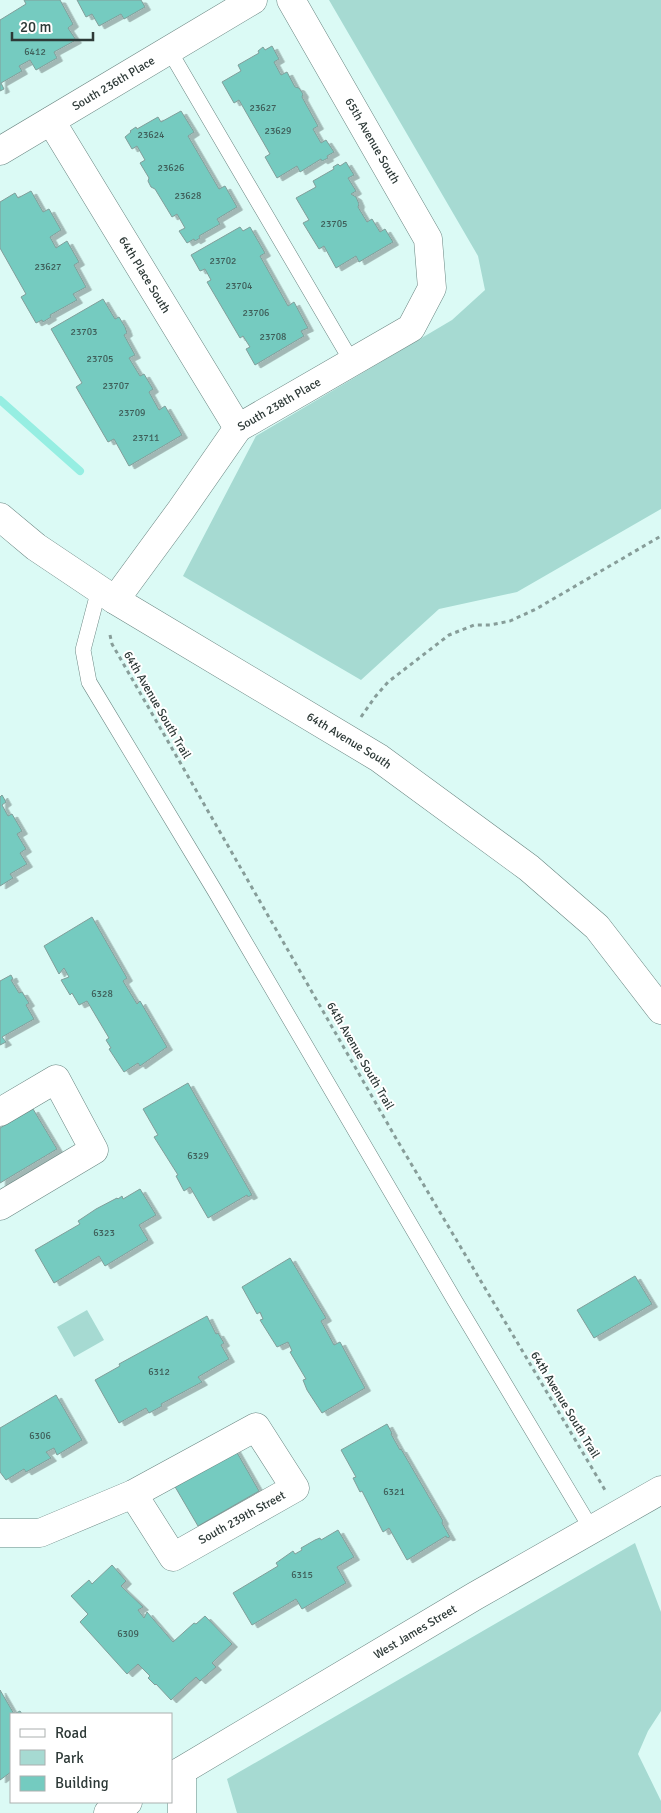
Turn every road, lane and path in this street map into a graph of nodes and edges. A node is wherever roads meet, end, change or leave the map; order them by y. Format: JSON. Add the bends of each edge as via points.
{"nodes":[{"id":1,"x":253,"y":0,"type":"edge"},
{"id":2,"x":291,"y":0,"type":"edge"},
{"id":3,"x":169,"y":50,"type":"junction"},
{"id":4,"x":51,"y":121,"type":"junction"},
{"id":5,"x":0,"y":151,"type":"edge"},
{"id":6,"x":432,"y":288,"type":"joint"},
{"id":7,"x":352,"y":362,"type":"junction"},
{"id":8,"x":238,"y":428,"type":"junction"},
{"id":9,"x":0,"y":517,"type":"edge"},
{"id":10,"x":661,"y":536,"type":"edge"},
{"id":11,"x":107,"y":595,"type":"junction"},
{"id":12,"x":346,"y":738,"type":"junction"},
{"id":13,"x":661,"y":1010,"type":"edge"},
{"id":14,"x":0,"y":1112,"type":"edge"},
{"id":15,"x":0,"y":1206,"type":"edge"},
{"id":16,"x":661,"y":1490,"type":"edge"},
{"id":17,"x":133,"y":1494,"type":"junction"},
{"id":18,"x":619,"y":1514,"type":"junction"},
{"id":19,"x":592,"y":1530,"type":"junction"},
{"id":20,"x":0,"y":1533,"type":"edge"},
{"id":21,"x":177,"y":1774,"type":"edge"},
{"id":22,"x":126,"y":1803,"type":"edge"},
{"id":23,"x":108,"y":1813,"type":"edge"},
{"id":24,"x":182,"y":1813,"type":"edge"}],
"edges":[{"from":1,"to":3,"type":"street","name":"South 236th Place"},
{"from":2,"to":6,"type":"street","name":"65th Avenue South","via":[[428,239]]},
{"from":3,"to":4,"type":"street","name":"South 236th Place"},
{"from":3,"to":7,"type":"lane"},
{"from":4,"to":5,"type":"street","name":"South 236th Place"},
{"from":4,"to":8,"type":"street","name":"64th Place South"},
{"from":6,"to":7,"type":"street","name":"South 238th Place","via":[[411,328]]},
{"from":7,"to":8,"type":"street","name":"South 238th Place"},
{"from":8,"to":11,"type":"street","name":"South 238th Place","via":[[181,510]]},
{"from":9,"to":11,"type":"street","name":"64th Avenue South","via":[[36,547]]},
{"from":10,"to":12,"type":"path","via":[[536,609],[510,621],[474,626],[449,635],[388,682]]},
{"from":11,"to":12,"type":"street","name":"64th Avenue South"},
{"from":11,"to":18,"type":"path","name":"64th Avenue South Trail","via":[[107,626],[112,644],[398,1140]]},
{"from":11,"to":19,"type":"lane","via":[[83,650],[90,682]]},
{"from":12,"to":13,"type":"street","name":"64th Avenue South","via":[[379,758],[529,868],[597,928]]},
{"from":14,"to":15,"type":"street","via":[[56,1079],[94,1150]]},
{"from":16,"to":18,"type":"street","name":"West James Street"},
{"from":17,"to":17,"type":"street","name":"South 239th Street","via":[[256,1427],[295,1488],[173,1557]]},
{"from":17,"to":20,"type":"street","name":"South 239th Street","via":[[40,1532]]},
{"from":18,"to":19,"type":"street","name":"West James Street"},
{"from":19,"to":21,"type":"street","name":"West James Street"},
{"from":21,"to":24,"type":"street"},
{"from":22,"to":23,"type":"street"}]}
